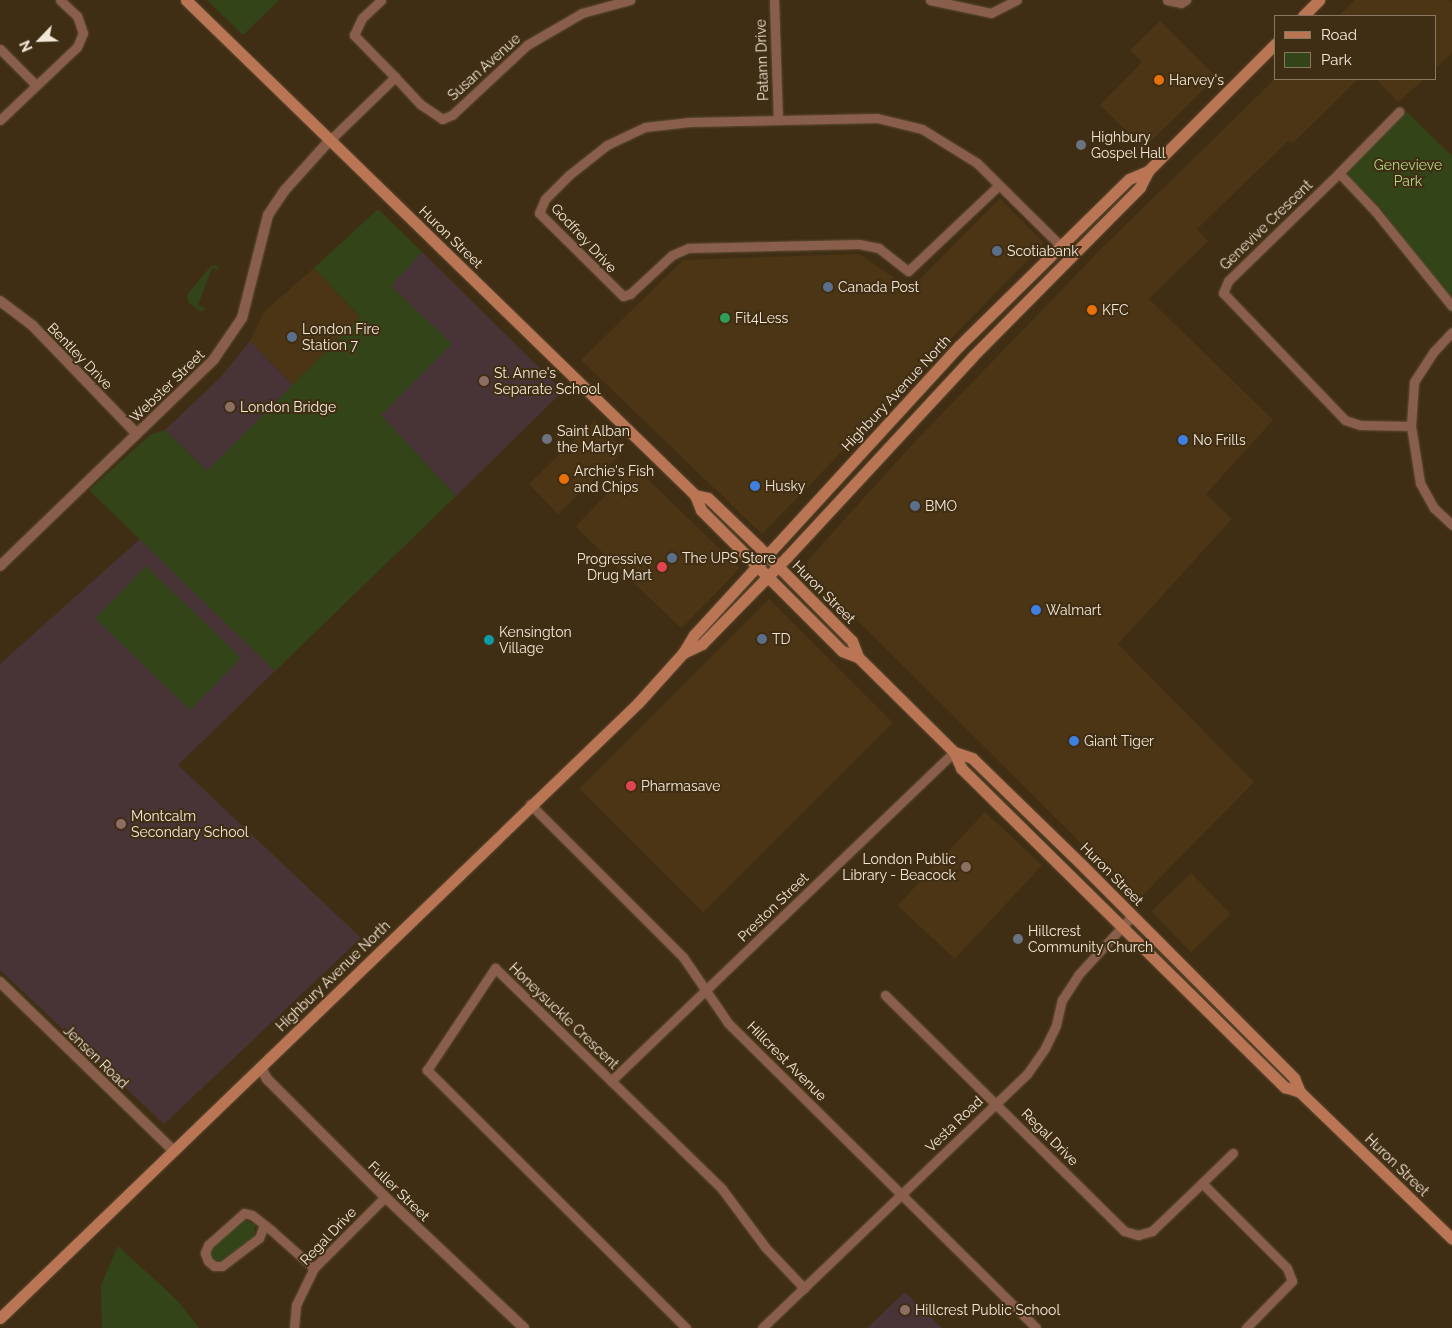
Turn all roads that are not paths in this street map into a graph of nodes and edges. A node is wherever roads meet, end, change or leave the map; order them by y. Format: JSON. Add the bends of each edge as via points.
{"nodes":[{"id":1,"x":60,"y":0,"type":"edge"},
{"id":2,"x":186,"y":0,"type":"edge"},
{"id":3,"x":382,"y":0,"type":"edge"},
{"id":4,"x":630,"y":0,"type":"edge"},
{"id":5,"x":774,"y":0,"type":"edge"},
{"id":6,"x":930,"y":0,"type":"edge"},
{"id":7,"x":1017,"y":0,"type":"edge"},
{"id":8,"x":1167,"y":0,"type":"edge"},
{"id":9,"x":1318,"y":0,"type":"edge"},
{"id":10,"x":1183,"y":2,"type":"edge"},
{"id":11,"x":1304,"y":15,"type":"edge"},
{"id":12,"x":1274,"y":46,"type":"edge"},
{"id":13,"x":0,"y":49,"type":"edge"},
{"id":14,"x":395,"y":78,"type":"junction"},
{"id":15,"x":36,"y":85,"type":"junction"},
{"id":16,"x":1400,"y":112,"type":"dead end"},
{"id":17,"x":0,"y":120,"type":"edge"},
{"id":18,"x":778,"y":120,"type":"junction"},
{"id":19,"x":330,"y":140,"type":"junction"},
{"id":20,"x":1148,"y":171,"type":"junction"},
{"id":21,"x":1338,"y":173,"type":"junction"},
{"id":22,"x":998,"y":186,"type":"junction"},
{"id":23,"x":1062,"y":246,"type":"junction"},
{"id":24,"x":1071,"y":256,"type":"junction"},
{"id":25,"x":0,"y":301,"type":"edge"},
{"id":26,"x":1452,"y":306,"type":"edge"},
{"id":27,"x":1452,"y":332,"type":"edge"},
{"id":28,"x":1411,"y":426,"type":"junction"},
{"id":29,"x":137,"y":434,"type":"junction"},
{"id":30,"x":695,"y":496,"type":"junction"},
{"id":31,"x":1452,"y":525,"type":"edge"},
{"id":32,"x":767,"y":555,"type":"junction"},
{"id":33,"x":0,"y":566,"type":"edge"},
{"id":34,"x":758,"y":567,"type":"junction"},
{"id":35,"x":778,"y":567,"type":"junction"},
{"id":36,"x":767,"y":577,"type":"junction"},
{"id":37,"x":683,"y":653,"type":"junction"},
{"id":38,"x":858,"y":657,"type":"junction"},
{"id":39,"x":954,"y":752,"type":"junction"},
{"id":40,"x":530,"y":804,"type":"junction"},
{"id":41,"x":1132,"y":915,"type":"junction"},
{"id":42,"x":1123,"y":926,"type":"junction"},
{"id":43,"x":0,"y":982,"type":"edge"},
{"id":44,"x":706,"y":991,"type":"junction"},
{"id":45,"x":884,"y":995,"type":"dead end"},
{"id":46,"x":261,"y":1068,"type":"junction"},
{"id":47,"x":611,"y":1081,"type":"junction"},
{"id":48,"x":1300,"y":1092,"type":"junction"},
{"id":49,"x":996,"y":1102,"type":"junction"},
{"id":50,"x":174,"y":1150,"type":"junction"},
{"id":51,"x":1233,"y":1153,"type":"dead end"},
{"id":52,"x":1202,"y":1183,"type":"junction"},
{"id":53,"x":901,"y":1194,"type":"junction"},
{"id":54,"x":385,"y":1198,"type":"junction"},
{"id":55,"x":264,"y":1225,"type":"junction"},
{"id":56,"x":1452,"y":1239,"type":"edge"},
{"id":57,"x":314,"y":1268,"type":"junction"},
{"id":58,"x":804,"y":1288,"type":"junction"},
{"id":59,"x":0,"y":1318,"type":"edge"},
{"id":60,"x":294,"y":1328,"type":"edge"},
{"id":61,"x":524,"y":1328,"type":"edge"},
{"id":62,"x":686,"y":1328,"type":"edge"},
{"id":63,"x":762,"y":1328,"type":"edge"},
{"id":64,"x":1036,"y":1328,"type":"edge"},
{"id":65,"x":1246,"y":1328,"type":"edge"}],
"edges":[{"from":1,"to":15,"type":"street","via":[[77,16],[83,33],[77,47]]},
{"from":2,"to":19,"type":"main road","name":"Huron Street"},
{"from":3,"to":14,"type":"street","via":[[362,18],[354,36]]},
{"from":4,"to":14,"type":"street","name":"Susan Avenue","via":[[582,13],[526,45],[452,115],[442,119],[420,104]]},
{"from":5,"to":18,"type":"street","name":"Patann Drive"},
{"from":6,"to":7,"type":"street","via":[[991,12]]},
{"from":8,"to":10,"type":"street"},
{"from":9,"to":11,"type":"main road"},
{"from":12,"to":20,"type":"main road","name":"Highbury Avenue North"},
{"from":13,"to":15,"type":"street"},
{"from":14,"to":19,"type":"street"},
{"from":15,"to":17,"type":"street"},
{"from":16,"to":21,"type":"street"},
{"from":18,"to":22,"type":"street","name":"Godfrey Drive","via":[[877,118],[922,129],[977,163]]},
{"from":18,"to":22,"type":"street","name":"Godfrey Drive","via":[[645,127],[607,145],[569,175],[545,199],[539,213],[623,296],[630,294],[672,255],[688,248],[859,244],[879,248],[908,271]]},
{"from":19,"to":29,"type":"street","name":"Webster Street","via":[[285,190],[268,215],[242,318],[214,360]]},
{"from":19,"to":30,"type":"main road","name":"Huron Street"},
{"from":20,"to":23,"type":"main road","name":"Highbury Avenue North","via":[[1129,179]]},
{"from":20,"to":24,"type":"main road","name":"Highbury Avenue North","via":[[1140,187]]},
{"from":21,"to":26,"type":"street","via":[[1375,211],[1429,282]]},
{"from":21,"to":28,"type":"street","name":"Genevive Crescent","via":[[1228,281],[1223,293],[1345,420],[1360,426]]},
{"from":22,"to":23,"type":"street","name":"Godfrey Drive"},
{"from":23,"to":24,"type":"street","name":"Godfrey Drive"},
{"from":23,"to":32,"type":"main road","name":"Highbury Avenue North","via":[[959,346]]},
{"from":24,"to":35,"type":"main road","name":"Highbury Avenue North","via":[[972,357]]},
{"from":25,"to":29,"type":"street","name":"Bentley Drive","via":[[32,326]]},
{"from":27,"to":28,"type":"street","via":[[1434,351],[1414,382]]},
{"from":28,"to":31,"type":"street","via":[[1420,484],[1434,508]]},
{"from":29,"to":33,"type":"street","name":"Webster Street"},
{"from":30,"to":32,"type":"main road","name":"Huron Street","via":[[708,498]]},
{"from":30,"to":34,"type":"main road","name":"Huron Street","via":[[701,510]]},
{"from":32,"to":34,"type":"main road","name":"Highbury Avenue North"},
{"from":32,"to":35,"type":"main road","name":"Huron Street"},
{"from":34,"to":36,"type":"main road","name":"Huron Street"},
{"from":34,"to":37,"type":"main road","name":"Highbury Avenue North","via":[[694,635]]},
{"from":35,"to":36,"type":"main road","name":"Highbury Avenue North"},
{"from":35,"to":38,"type":"main road","name":"Huron Street","via":[[852,641]]},
{"from":36,"to":37,"type":"main road","name":"Highbury Avenue North","via":[[702,644]]},
{"from":36,"to":38,"type":"main road","name":"Huron Street","via":[[842,651]]},
{"from":37,"to":40,"type":"main road","name":"Highbury Avenue North","via":[[638,703]]},
{"from":38,"to":39,"type":"main road","name":"Huron Street"},
{"from":39,"to":41,"type":"main road","name":"Huron Street","via":[[972,758]]},
{"from":39,"to":42,"type":"main road","name":"Huron Street","via":[[962,768]]},
{"from":39,"to":44,"type":"street","name":"Preston Street"},
{"from":40,"to":44,"type":"street","name":"Hillcrest Avenue","via":[[683,957]]},
{"from":40,"to":46,"type":"main road","name":"Highbury Avenue North"},
{"from":41,"to":42,"type":"street","name":"Vesta Road"},
{"from":41,"to":48,"type":"main road","name":"Huron Street","via":[[1294,1078]]},
{"from":42,"to":48,"type":"main road","name":"Huron Street","via":[[1286,1087]]},
{"from":42,"to":49,"type":"street","name":"Vesta Road","via":[[1078,975],[1062,1000],[1056,1026],[1041,1055],[1027,1074]]},
{"from":43,"to":50,"type":"street","name":"Jensen Road"},
{"from":44,"to":47,"type":"street","name":"Preston Street"},
{"from":44,"to":53,"type":"street","name":"Hillcrest Avenue","via":[[728,1023]]},
{"from":45,"to":49,"type":"street","name":"Regal Drive"},
{"from":46,"to":50,"type":"main road","name":"Highbury Avenue North"},
{"from":46,"to":54,"type":"street","name":"Fuller Street","via":[[267,1080]]},
{"from":47,"to":58,"type":"street","name":"Honeysuckle Crescent","via":[[722,1189],[765,1247]]},
{"from":47,"to":62,"type":"street","name":"Honeysuckle Crescent","via":[[495,968],[427,1070]]},
{"from":48,"to":56,"type":"main road","name":"Huron Street"},
{"from":49,"to":52,"type":"street","name":"Regal Drive","via":[[1124,1230],[1138,1235],[1152,1231]]},
{"from":49,"to":53,"type":"street","name":"Vesta Road"},
{"from":50,"to":59,"type":"main road","name":"Highbury Avenue North"},
{"from":51,"to":52,"type":"street","name":"Regal Drive"},
{"from":52,"to":65,"type":"street","via":[[1287,1268],[1292,1281]]},
{"from":53,"to":58,"type":"street","name":"Vesta Road"},
{"from":53,"to":64,"type":"street","name":"Hillcrest Avenue"},
{"from":54,"to":57,"type":"street","name":"Regal Drive"},
{"from":54,"to":61,"type":"street","name":"Fuller Street"},
{"from":55,"to":55,"type":"street","via":[[249,1214],[240,1214],[208,1245],[205,1253],[208,1261],[214,1266],[222,1266],[259,1238]]},
{"from":55,"to":57,"type":"street"},
{"from":57,"to":60,"type":"street","name":"Regal Drive","via":[[296,1305]]},
{"from":58,"to":63,"type":"street","name":"Vesta Road"}]}
